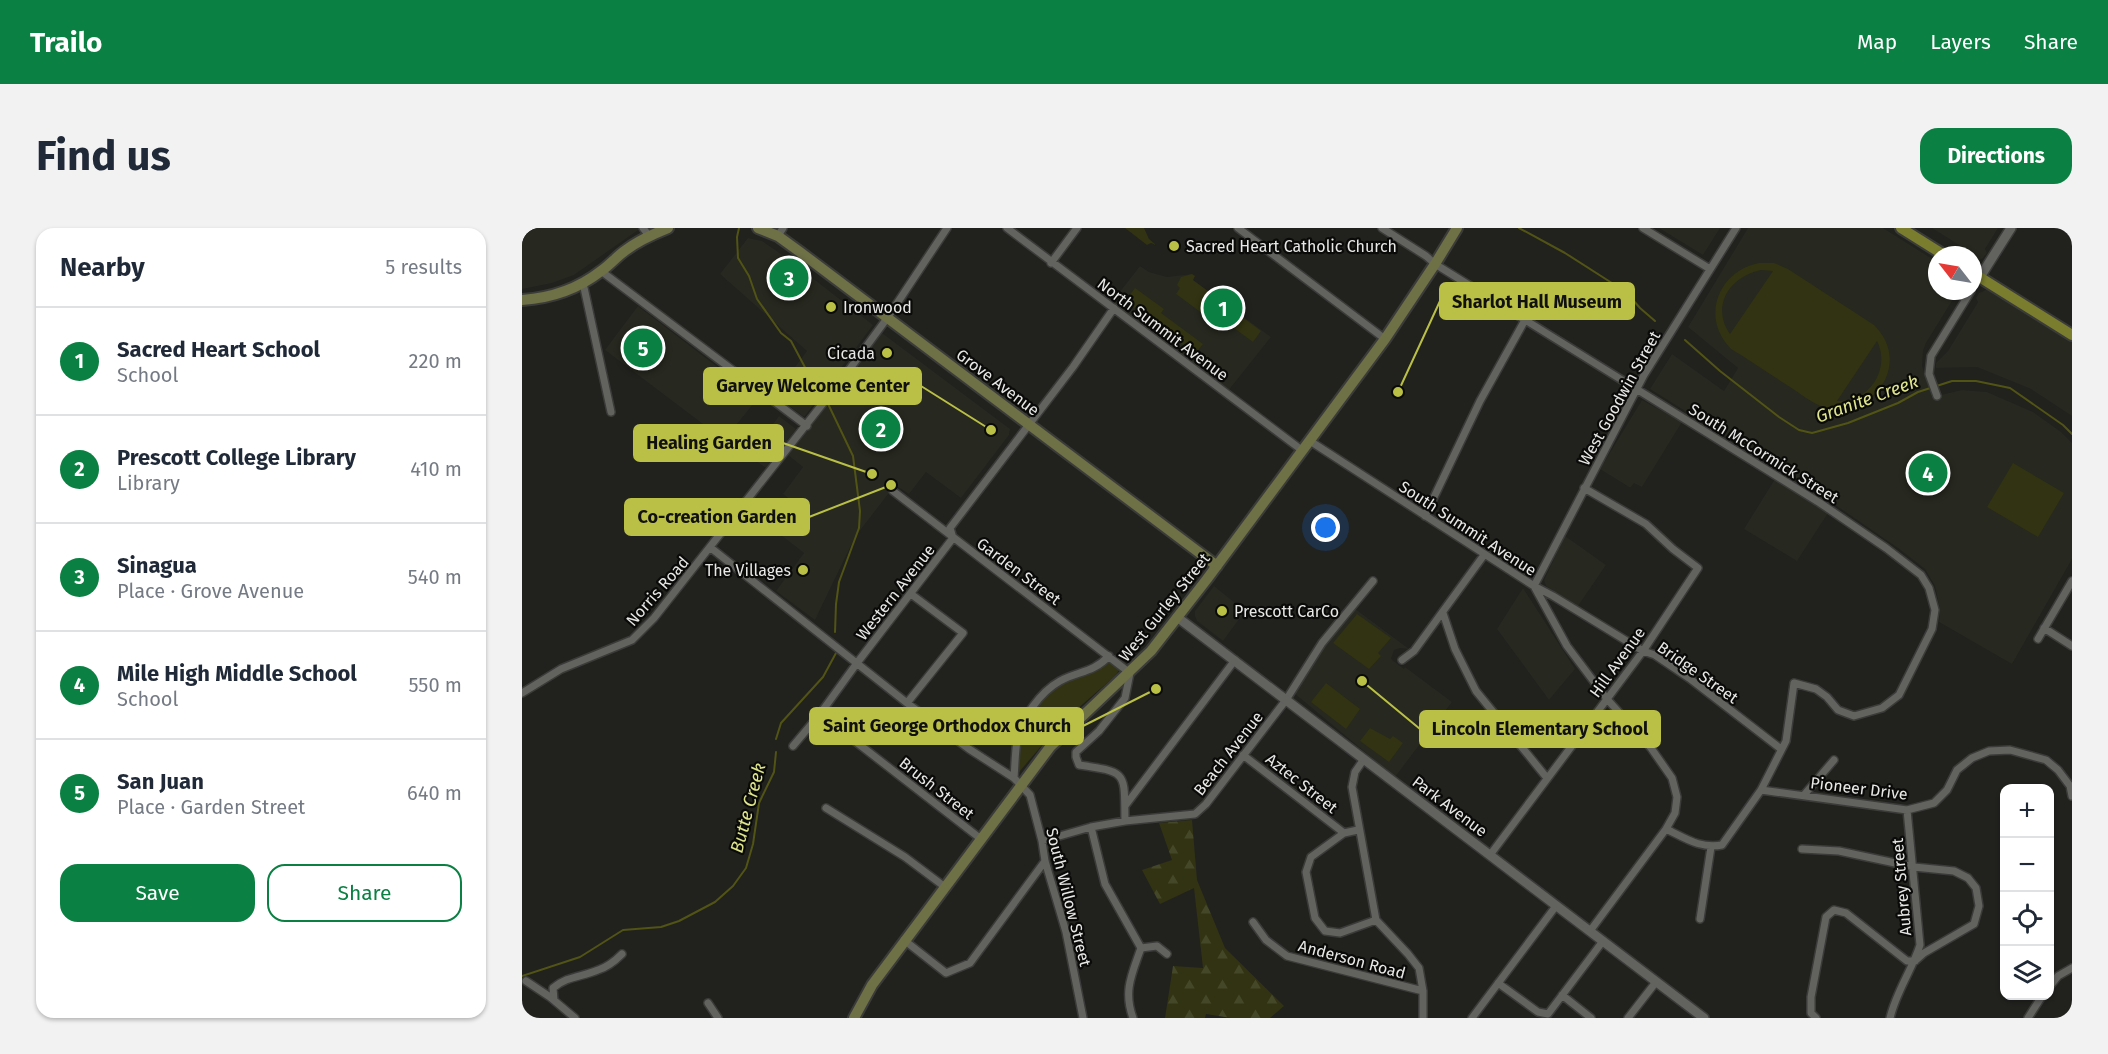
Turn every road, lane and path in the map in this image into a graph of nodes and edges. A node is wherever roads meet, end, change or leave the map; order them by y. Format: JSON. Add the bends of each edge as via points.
{"nodes":[{"id":1,"x":668,"y":228,"type":"edge"},
{"id":2,"x":758,"y":228,"type":"edge"},
{"id":3,"x":947,"y":228,"type":"edge"},
{"id":4,"x":1007,"y":228,"type":"edge"},
{"id":5,"x":1077,"y":228,"type":"edge"},
{"id":6,"x":1238,"y":228,"type":"edge"},
{"id":7,"x":1382,"y":228,"type":"edge"},
{"id":8,"x":1457,"y":228,"type":"edge"},
{"id":9,"x":1643,"y":228,"type":"edge"},
{"id":10,"x":1736,"y":228,"type":"edge"},
{"id":11,"x":1901,"y":228,"type":"edge"},
{"id":12,"x":2011,"y":228,"type":"edge"},
{"id":13,"x":646,"y":232,"type":"edge"},
{"id":14,"x":780,"y":232,"type":"edge"},
{"id":15,"x":1930,"y":246,"type":"edge"},
{"id":16,"x":1051,"y":262,"type":"junction"},
{"id":17,"x":1435,"y":264,"type":"junction"},
{"id":18,"x":1982,"y":268,"type":"edge"},
{"id":19,"x":1710,"y":269,"type":"junction"},
{"id":20,"x":601,"y":271,"type":"junction"},
{"id":21,"x":1982,"y":278,"type":"edge"},
{"id":22,"x":582,"y":283,"type":"junction"},
{"id":23,"x":522,"y":300,"type":"edge"},
{"id":24,"x":1965,"y":300,"type":"edge"},
{"id":25,"x":1114,"y":308,"type":"junction"},
{"id":26,"x":888,"y":317,"type":"junction"},
{"id":27,"x":1525,"y":320,"type":"junction"},
{"id":28,"x":2072,"y":335,"type":"edge"},
{"id":29,"x":1384,"y":339,"type":"junction"},
{"id":30,"x":1636,"y":389,"type":"junction"},
{"id":31,"x":1937,"y":396,"type":"dead end"},
{"id":32,"x":611,"y":412,"type":"dead end"},
{"id":33,"x":1029,"y":424,"type":"junction"},
{"id":34,"x":807,"y":426,"type":"junction"},
{"id":35,"x":1310,"y":441,"type":"junction"},
{"id":36,"x":1303,"y":451,"type":"junction"},
{"id":37,"x":1584,"y":488,"type":"junction"},
{"id":38,"x":893,"y":491,"type":"dead end"},
{"id":39,"x":1425,"y":516,"type":"junction"},
{"id":40,"x":954,"y":538,"type":"junction"},
{"id":41,"x":711,"y":548,"type":"junction"},
{"id":42,"x":1484,"y":555,"type":"junction"},
{"id":43,"x":1217,"y":566,"type":"junction"},
{"id":44,"x":1373,"y":581,"type":"dead end"},
{"id":45,"x":2072,"y":581,"type":"edge"},
{"id":46,"x":1534,"y":586,"type":"junction"},
{"id":47,"x":911,"y":594,"type":"junction"},
{"id":48,"x":1443,"y":613,"type":"junction"},
{"id":49,"x":1178,"y":617,"type":"junction"},
{"id":50,"x":2044,"y":628,"type":"junction"},
{"id":51,"x":2038,"y":639,"type":"dead end"},
{"id":52,"x":2072,"y":646,"type":"edge"},
{"id":53,"x":1643,"y":651,"type":"junction"},
{"id":54,"x":1109,"y":656,"type":"junction"},
{"id":55,"x":1235,"y":660,"type":"junction"},
{"id":56,"x":1402,"y":660,"type":"dead end"},
{"id":57,"x":857,"y":663,"type":"junction"},
{"id":58,"x":1130,"y":673,"type":"junction"},
{"id":59,"x":522,"y":693,"type":"edge"},
{"id":60,"x":1607,"y":699,"type":"junction"},
{"id":61,"x":1286,"y":700,"type":"junction"},
{"id":62,"x":908,"y":703,"type":"junction"},
{"id":63,"x":820,"y":714,"type":"junction"},
{"id":64,"x":793,"y":746,"type":"dead end"},
{"id":65,"x":1781,"y":749,"type":"junction"},
{"id":66,"x":1243,"y":755,"type":"junction"},
{"id":67,"x":1364,"y":759,"type":"junction"},
{"id":68,"x":1834,"y":760,"type":"dead end"},
{"id":69,"x":1547,"y":778,"type":"junction"},
{"id":70,"x":1018,"y":782,"type":"junction"},
{"id":71,"x":1761,"y":790,"type":"junction"},
{"id":72,"x":1803,"y":795,"type":"junction"},
{"id":73,"x":2072,"y":796,"type":"edge"},
{"id":74,"x":1125,"y":806,"type":"junction"},
{"id":75,"x":826,"y":808,"type":"dead end"},
{"id":76,"x":1907,"y":810,"type":"junction"},
{"id":77,"x":1125,"y":821,"type":"junction"},
{"id":78,"x":1091,"y":827,"type":"junction"},
{"id":79,"x":1666,"y":828,"type":"junction"},
{"id":80,"x":1358,"y":830,"type":"junction"},
{"id":81,"x":1344,"y":833,"type":"junction"},
{"id":82,"x":981,"y":839,"type":"junction"},
{"id":83,"x":1042,"y":841,"type":"junction"},
{"id":84,"x":1711,"y":847,"type":"junction"},
{"id":85,"x":1802,"y":849,"type":"dead end"},
{"id":86,"x":1490,"y":855,"type":"junction"},
{"id":87,"x":1045,"y":861,"type":"junction"},
{"id":88,"x":1914,"y":867,"type":"junction"},
{"id":89,"x":945,"y":887,"type":"junction"},
{"id":90,"x":1556,"y":906,"type":"junction"},
{"id":91,"x":1700,"y":919,"type":"dead end"},
{"id":92,"x":1376,"y":920,"type":"junction"},
{"id":93,"x":1253,"y":922,"type":"dead end"},
{"id":94,"x":1590,"y":931,"type":"junction"},
{"id":95,"x":904,"y":940,"type":"junction"},
{"id":96,"x":1603,"y":941,"type":"junction"},
{"id":97,"x":1141,"y":948,"type":"junction"},
{"id":98,"x":622,"y":954,"type":"dead end"},
{"id":99,"x":1167,"y":954,"type":"dead end"},
{"id":100,"x":1915,"y":960,"type":"junction"},
{"id":101,"x":2072,"y":968,"type":"edge"},
{"id":102,"x":2054,"y":980,"type":"edge"},
{"id":103,"x":526,"y":981,"type":"dead end"},
{"id":104,"x":1656,"y":982,"type":"junction"},
{"id":105,"x":1498,"y":983,"type":"junction"},
{"id":106,"x":1423,"y":991,"type":"junction"},
{"id":107,"x":1562,"y":995,"type":"junction"},
{"id":108,"x":554,"y":1000,"type":"junction"},
{"id":109,"x":2039,"y":1000,"type":"edge"},
{"id":110,"x":708,"y":1003,"type":"dead end"},
{"id":111,"x":575,"y":1018,"type":"edge"},
{"id":112,"x":718,"y":1018,"type":"edge"},
{"id":113,"x":854,"y":1018,"type":"edge"},
{"id":114,"x":1083,"y":1018,"type":"edge"},
{"id":115,"x":1133,"y":1018,"type":"edge"},
{"id":116,"x":1423,"y":1018,"type":"edge"},
{"id":117,"x":1472,"y":1018,"type":"edge"},
{"id":118,"x":1591,"y":1018,"type":"edge"},
{"id":119,"x":1628,"y":1018,"type":"edge"},
{"id":120,"x":1704,"y":1018,"type":"edge"},
{"id":121,"x":1816,"y":1018,"type":"edge"},
{"id":122,"x":1890,"y":1018,"type":"edge"},
{"id":123,"x":2028,"y":1018,"type":"edge"}],
"edges":[{"from":1,"to":13,"type":"main road"},
{"from":2,"to":14,"type":"main road","name":"Grove Avenue"},
{"from":3,"to":26,"type":"street","name":"Norris Road"},
{"from":4,"to":16,"type":"street","name":"North Summit Avenue"},
{"from":5,"to":16,"type":"street"},
{"from":6,"to":29,"type":"street"},
{"from":7,"to":17,"type":"street","name":"South McCormick Street"},
{"from":8,"to":17,"type":"main road","name":"West Gurley Street"},
{"from":9,"to":19,"type":"street"},
{"from":10,"to":19,"type":"street","name":"West Goodwin Street"},
{"from":11,"to":15,"type":"main road"},
{"from":12,"to":18,"type":"street"},
{"from":13,"to":20,"type":"main road"},
{"from":14,"to":26,"type":"main road","name":"Grove Avenue"},
{"from":16,"to":25,"type":"street","name":"North Summit Avenue"},
{"from":17,"to":27,"type":"street","name":"South McCormick Street"},
{"from":17,"to":29,"type":"main road","name":"West Gurley Street"},
{"from":19,"to":30,"type":"street","name":"West Goodwin Street"},
{"from":20,"to":22,"type":"main road"},
{"from":20,"to":34,"type":"street"},
{"from":21,"to":28,"type":"main road"},
{"from":22,"to":23,"type":"main road","via":[[562,293]]},
{"from":22,"to":32,"type":"street"},
{"from":24,"to":31,"type":"street","via":[[1930,356],[1929,374]]},
{"from":25,"to":33,"type":"street","name":"Western Avenue"},
{"from":25,"to":36,"type":"street","name":"North Summit Avenue"},
{"from":26,"to":33,"type":"main road","name":"Grove Avenue"},
{"from":26,"to":34,"type":"street","name":"Norris Road"},
{"from":27,"to":30,"type":"street","name":"South McCormick Street"},
{"from":27,"to":39,"type":"street","via":[[1480,401]]},
{"from":29,"to":35,"type":"main road","name":"West Gurley Street"},
{"from":30,"to":37,"type":"street","name":"West Goodwin Street"},
{"from":30,"to":65,"type":"street","name":"South McCormick Street","via":[[1886,548],[1920,575],[1929,588],[1935,610],[1932,630],[1899,695],[1882,708],[1854,716],[1838,710],[1816,689],[1794,683],[1786,741]]},
{"from":33,"to":40,"type":"street","name":"Western Avenue","via":[[950,528]]},
{"from":33,"to":43,"type":"main road","name":"Grove Avenue"},
{"from":34,"to":41,"type":"street","name":"Norris Road"},
{"from":35,"to":36,"type":"main road","name":"West Gurley Street"},
{"from":35,"to":39,"type":"street","name":"South Summit Avenue"},
{"from":36,"to":43,"type":"main road","name":"West Gurley Street"},
{"from":37,"to":46,"type":"street","name":"West Goodwin Street"},
{"from":37,"to":53,"type":"street","name":"Hill Avenue","via":[[1646,524],[1698,568]]},
{"from":38,"to":40,"type":"street","name":"Garden Street"},
{"from":39,"to":42,"type":"street","name":"South Summit Avenue"},
{"from":40,"to":47,"type":"street","name":"Western Avenue"},
{"from":40,"to":54,"type":"street","name":"Garden Street"},
{"from":41,"to":57,"type":"street"},
{"from":41,"to":59,"type":"street","name":"Norris Road","via":[[632,640],[561,669]]},
{"from":42,"to":46,"type":"street","name":"South Summit Avenue"},
{"from":42,"to":48,"type":"street"},
{"from":43,"to":49,"type":"main road","name":"West Gurley Street"},
{"from":44,"to":61,"type":"street","name":"Beach Avenue","via":[[1322,643]]},
{"from":45,"to":50,"type":"street"},
{"from":46,"to":53,"type":"street","name":"Bridge Street"},
{"from":46,"to":60,"type":"street","name":"South Summit Avenue","via":[[1568,646]]},
{"from":47,"to":57,"type":"street","name":"Western Avenue"},
{"from":47,"to":62,"type":"street","via":[[963,633]]},
{"from":48,"to":56,"type":"street","via":[[1414,651]]},
{"from":48,"to":69,"type":"street","via":[[1476,691]]},
{"from":49,"to":55,"type":"street","name":"Park Avenue"},
{"from":49,"to":58,"type":"main road","name":"West Gurley Street"},
{"from":50,"to":51,"type":"street"},
{"from":50,"to":52,"type":"street"},
{"from":53,"to":60,"type":"street","name":"Hill Avenue"},
{"from":53,"to":65,"type":"street","name":"Bridge Street","via":[[1689,678]]},
{"from":54,"to":58,"type":"street","name":"Garden Street"},
{"from":54,"to":70,"type":"street","via":[[1100,666],[1059,681],[1026,716],[1017,740]]},
{"from":55,"to":61,"type":"street","name":"Park Avenue"},
{"from":55,"to":74,"type":"street"},
{"from":57,"to":62,"type":"street"},
{"from":57,"to":63,"type":"street","name":"Western Avenue"},
{"from":58,"to":70,"type":"main road","name":"West Gurley Street","via":[[1071,725]]},
{"from":58,"to":74,"type":"street","via":[[1125,698],[1076,753],[1079,765],[1120,775]]},
{"from":60,"to":69,"type":"street","name":"Hill Avenue"},
{"from":60,"to":79,"type":"street","name":"South Summit Avenue","via":[[1672,778],[1677,796],[1675,813]]},
{"from":61,"to":66,"type":"street","name":"Beach Avenue"},
{"from":61,"to":67,"type":"street","name":"Park Avenue"},
{"from":62,"to":70,"type":"street"},
{"from":63,"to":64,"type":"street","name":"Western Avenue"},
{"from":63,"to":82,"type":"street","name":"Brush Street"},
{"from":65,"to":71,"type":"street"},
{"from":66,"to":77,"type":"street","name":"Beach Avenue","via":[[1195,814]]},
{"from":66,"to":81,"type":"street","name":"Aztec Street"},
{"from":67,"to":80,"type":"street","via":[[1355,772],[1352,787]]},
{"from":67,"to":86,"type":"street","name":"Park Avenue"},
{"from":68,"to":72,"type":"street"},
{"from":69,"to":86,"type":"street","name":"Hill Avenue"},
{"from":70,"to":82,"type":"main road","name":"West Gurley Street"},
{"from":70,"to":83,"type":"street","name":"South Willow Street","via":[[1029,795]]},
{"from":71,"to":72,"type":"street","name":"Pioneer Drive"},
{"from":71,"to":84,"type":"street","via":[[1722,845]]},
{"from":72,"to":76,"type":"street","name":"Pioneer Drive"},
{"from":73,"to":76,"type":"street","name":"Pioneer Drive","via":[[2070,786],[2046,760],[2010,750],[1989,751],[1957,770],[1947,790],[1934,803]]},
{"from":74,"to":77,"type":"street"},
{"from":75,"to":89,"type":"street"},
{"from":76,"to":88,"type":"street","name":"Aubrey Street"},
{"from":77,"to":78,"type":"street","name":"Beach Avenue"},
{"from":78,"to":83,"type":"street","name":"Beach Avenue"},
{"from":78,"to":97,"type":"street","via":[[1105,884]]},
{"from":79,"to":84,"type":"street"},
{"from":79,"to":94,"type":"street"},
{"from":80,"to":81,"type":"street"},
{"from":80,"to":92,"type":"street"},
{"from":81,"to":92,"type":"street","via":[[1311,856],[1305,872],[1314,918],[1325,931],[1340,933]]},
{"from":82,"to":89,"type":"main road","name":"West Gurley Street"},
{"from":83,"to":87,"type":"street","name":"South Willow Street"},
{"from":84,"to":91,"type":"street"},
{"from":85,"to":88,"type":"street","via":[[1839,851]]},
{"from":86,"to":90,"type":"street","name":"Park Avenue"},
{"from":87,"to":95,"type":"street","via":[[970,963],[945,973]]},
{"from":87,"to":114,"type":"street","name":"South Willow Street","via":[[1066,932]]},
{"from":88,"to":100,"type":"street","name":"Aubrey Street","via":[[1920,945]]},
{"from":88,"to":100,"type":"street","via":[[1954,871],[1968,878],[1976,888],[1978,906],[1974,924]]},
{"from":89,"to":95,"type":"main road","name":"West Gurley Street"},
{"from":90,"to":94,"type":"street","name":"Park Avenue"},
{"from":90,"to":105,"type":"street"},
{"from":92,"to":106,"type":"street","via":[[1419,968]]},
{"from":93,"to":106,"type":"street","name":"Anderson Road","via":[[1266,940],[1287,956]]},
{"from":94,"to":96,"type":"street","name":"Park Avenue"},
{"from":95,"to":113,"type":"main road","name":"West Gurley Street","via":[[867,991]]},
{"from":96,"to":104,"type":"street","name":"Park Avenue"},
{"from":96,"to":107,"type":"street"},
{"from":97,"to":99,"type":"street","via":[[1157,946]]},
{"from":97,"to":115,"type":"street","via":[[1128,985]]},
{"from":98,"to":108,"type":"street","via":[[596,972],[562,980],[553,988]]},
{"from":100,"to":121,"type":"street","via":[[1907,961],[1846,913],[1834,910],[1826,917],[1811,997],[1811,1013]]},
{"from":100,"to":122,"type":"street","via":[[1894,1001]]},
{"from":101,"to":102,"type":"street"},
{"from":103,"to":108,"type":"street"},
{"from":104,"to":119,"type":"street"},
{"from":104,"to":120,"type":"street","name":"Park Avenue"},
{"from":105,"to":107,"type":"street","via":[[1538,1012],[1548,1014]]},
{"from":105,"to":117,"type":"street"},
{"from":106,"to":116,"type":"street"},
{"from":107,"to":118,"type":"street"},
{"from":108,"to":111,"type":"street"},
{"from":109,"to":123,"type":"street"},
{"from":110,"to":112,"type":"street"}]}
